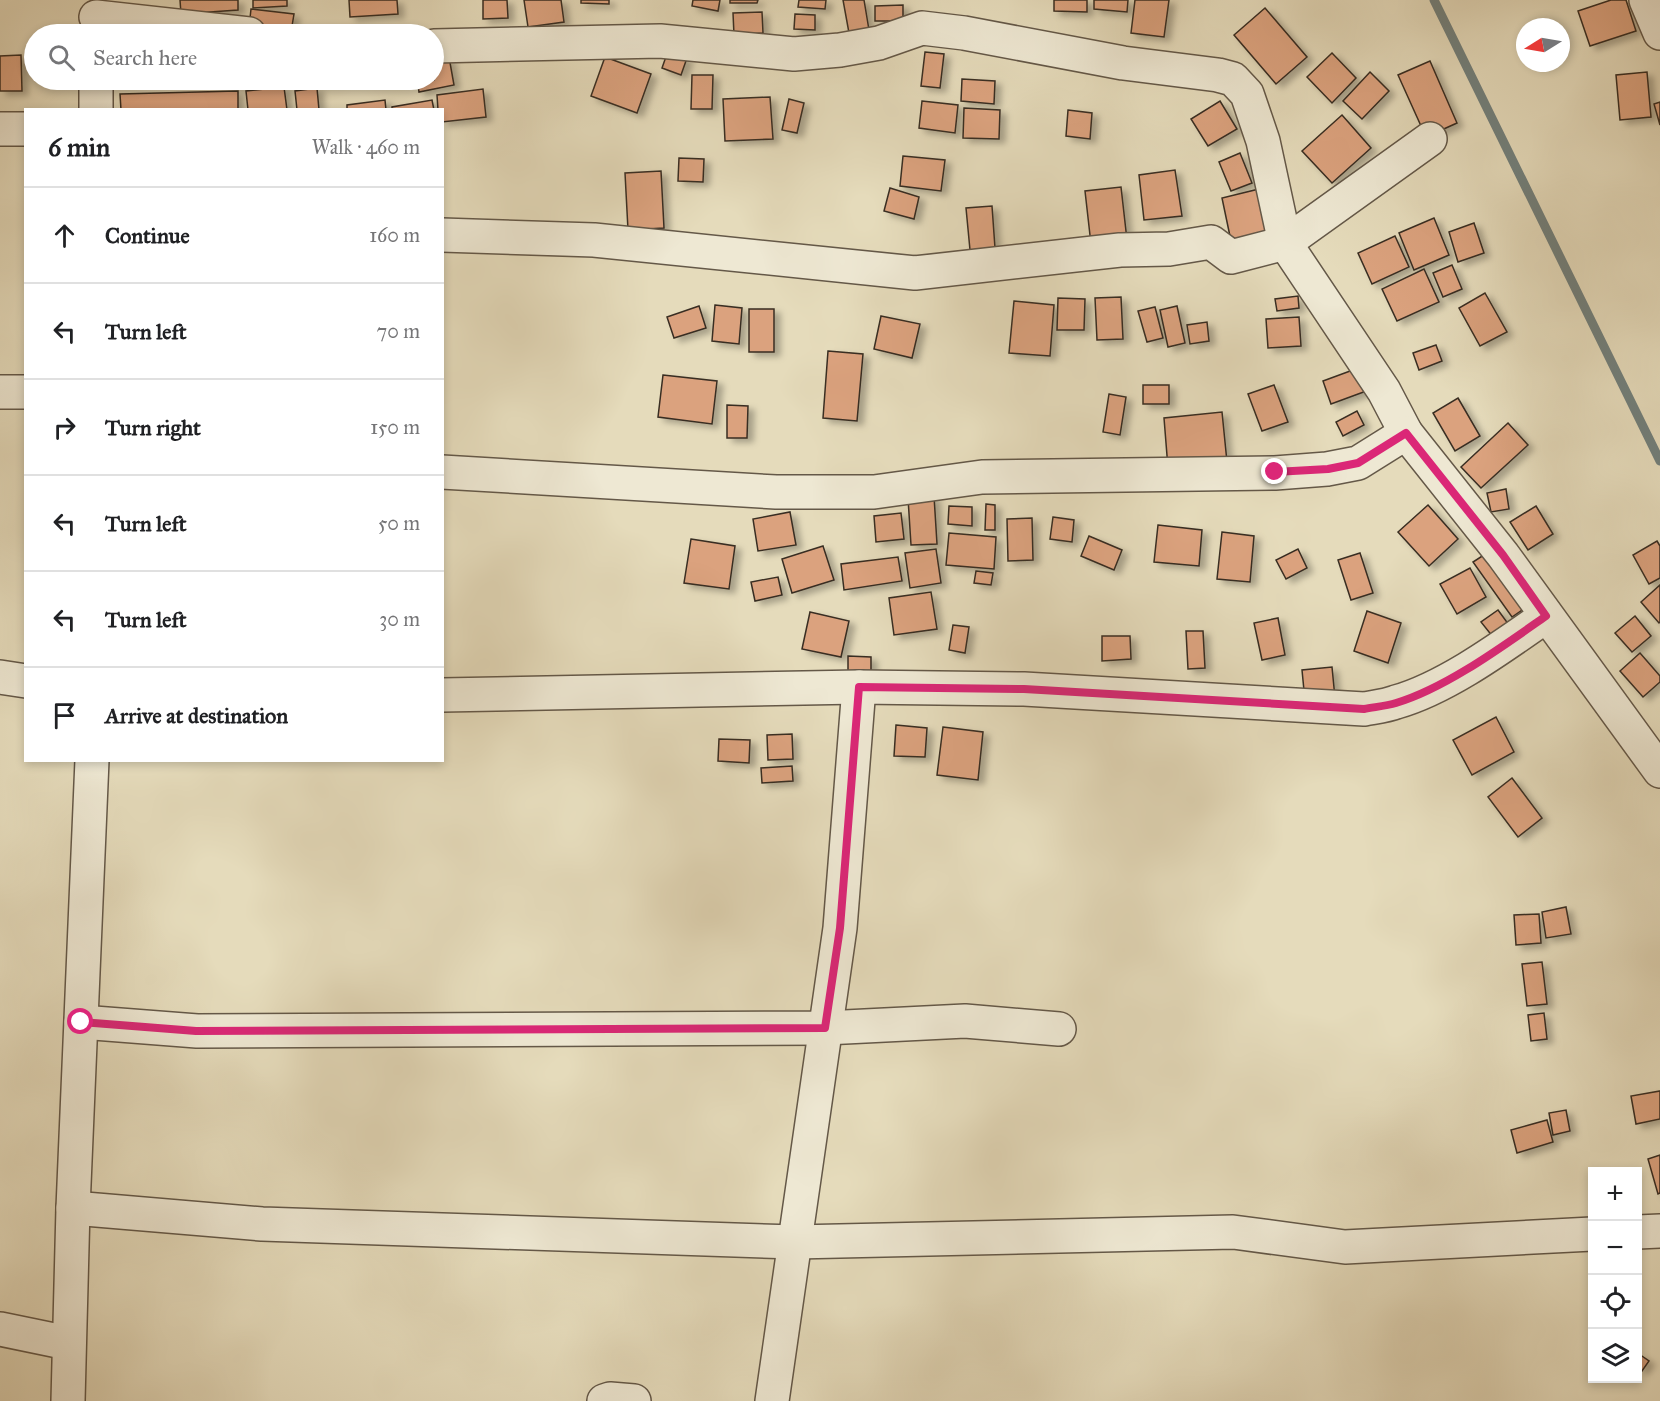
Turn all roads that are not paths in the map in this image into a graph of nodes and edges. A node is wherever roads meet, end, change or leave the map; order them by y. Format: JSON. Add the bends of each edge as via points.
{"nodes":[{"id":1,"x":1647,"y":0,"type":"edge"},
{"id":2,"x":96,"y":17,"type":"edge"},
{"id":3,"x":159,"y":24,"type":"edge"},
{"id":4,"x":1660,"y":33,"type":"edge"},
{"id":5,"x":444,"y":46,"type":"edge"},
{"id":6,"x":96,"y":90,"type":"edge"},
{"id":7,"x":96,"y":108,"type":"edge"},
{"id":8,"x":0,"y":129,"type":"edge"},
{"id":9,"x":24,"y":129,"type":"edge"},
{"id":10,"x":1430,"y":139,"type":"dead end"},
{"id":11,"x":444,"y":235,"type":"edge"},
{"id":12,"x":1285,"y":243,"type":"junction"},
{"id":13,"x":0,"y":392,"type":"edge"},
{"id":14,"x":24,"y":392,"type":"edge"},
{"id":15,"x":1406,"y":433,"type":"junction"},
{"id":16,"x":444,"y":472,"type":"edge"},
{"id":17,"x":1546,"y":616,"type":"junction"},
{"id":18,"x":0,"y":677,"type":"edge"},
{"id":19,"x":24,"y":681,"type":"edge"},
{"id":20,"x":859,"y":687,"type":"junction"},
{"id":21,"x":444,"y":695,"type":"edge"},
{"id":22,"x":92,"y":762,"type":"edge"},
{"id":23,"x":1660,"y":771,"type":"edge"},
{"id":24,"x":81,"y":1022,"type":"junction"},
{"id":25,"x":825,"y":1028,"type":"junction"},
{"id":26,"x":1059,"y":1029,"type":"dead end"},
{"id":27,"x":73,"y":1208,"type":"junction"},
{"id":28,"x":1660,"y":1231,"type":"edge"},
{"id":29,"x":1642,"y":1232,"type":"edge"},
{"id":30,"x":1588,"y":1234,"type":"edge"},
{"id":31,"x":795,"y":1242,"type":"junction"},
{"id":32,"x":0,"y":1329,"type":"edge"},
{"id":33,"x":68,"y":1343,"type":"junction"},
{"id":34,"x":68,"y":1401,"type":"edge"},
{"id":35,"x":604,"y":1401,"type":"edge"},
{"id":36,"x":634,"y":1401,"type":"edge"},
{"id":37,"x":772,"y":1401,"type":"edge"}],
"edges":[{"from":1,"to":4,"type":"street"},
{"from":2,"to":3,"type":"street"},
{"from":5,"to":12,"type":"street","via":[[660,41],[794,54],[879,43],[921,28],[1218,75],[1233,79],[1247,94],[1263,141]]},
{"from":6,"to":7,"type":"street"},
{"from":8,"to":9,"type":"street"},
{"from":10,"to":12,"type":"street"},
{"from":11,"to":12,"type":"street","via":[[594,240],[915,273],[1211,242],[1231,257]]},
{"from":12,"to":15,"type":"street","via":[[1384,391]]},
{"from":13,"to":14,"type":"street"},
{"from":15,"to":16,"type":"street","via":[[1358,463],[1328,469],[982,477],[874,492],[776,492]]},
{"from":15,"to":17,"type":"street"},
{"from":17,"to":20,"type":"street","via":[[1490,655],[1432,687],[1396,702],[1364,709],[1024,689]]},
{"from":17,"to":23,"type":"street"},
{"from":18,"to":19,"type":"street"},
{"from":20,"to":21,"type":"street"},
{"from":20,"to":25,"type":"street","via":[[840,928]]},
{"from":22,"to":24,"type":"street"},
{"from":24,"to":25,"type":"street","via":[[196,1031]]},
{"from":24,"to":27,"type":"street"},
{"from":25,"to":26,"type":"street","via":[[966,1021]]},
{"from":25,"to":31,"type":"street"},
{"from":27,"to":31,"type":"street","via":[[262,1224]]},
{"from":27,"to":33,"type":"street"},
{"from":28,"to":29,"type":"street"},
{"from":30,"to":31,"type":"street","via":[[1345,1247],[1233,1232]]},
{"from":31,"to":37,"type":"street"},
{"from":32,"to":33,"type":"street"},
{"from":33,"to":34,"type":"street"},
{"from":35,"to":36,"type":"street"}]}
